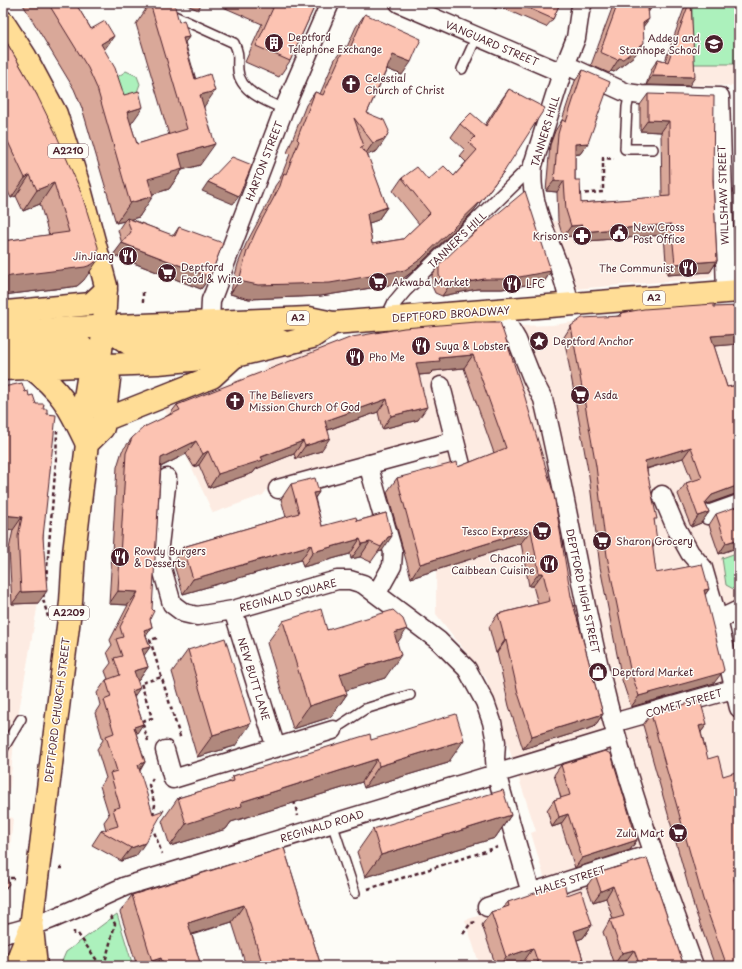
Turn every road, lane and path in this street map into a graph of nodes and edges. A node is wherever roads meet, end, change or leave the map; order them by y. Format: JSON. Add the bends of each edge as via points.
{"nodes":[{"id":1,"x":146,"y":3,"type":"edge"},
{"id":2,"x":330,"y":3,"type":"edge"},
{"id":3,"x":399,"y":3,"type":"edge"},
{"id":4,"x":583,"y":3,"type":"edge"},
{"id":5,"x":3,"y":22,"type":"edge"},
{"id":6,"x":477,"y":36,"type":"junction"},
{"id":7,"x":564,"y":69,"type":"junction"},
{"id":8,"x":462,"y":70,"type":"dead end"},
{"id":9,"x":630,"y":93,"type":"junction"},
{"id":10,"x":720,"y":97,"type":"joint"},
{"id":11,"x":284,"y":109,"type":"junction"},
{"id":12,"x":625,"y":149,"type":"junction"},
{"id":13,"x":652,"y":149,"type":"dead end"},
{"id":14,"x":534,"y":165,"type":"junction"},
{"id":15,"x":572,"y":194,"type":"edge"},
{"id":16,"x":106,"y":290,"type":"junction"},
{"id":17,"x":143,"y":292,"type":"dead end"},
{"id":18,"x":732,"y":292,"type":"edge"},
{"id":19,"x":143,"y":302,"type":"dead end"},
{"id":20,"x":569,"y":305,"type":"junction"},
{"id":21,"x":500,"y":310,"type":"junction"},
{"id":22,"x":3,"y":314,"type":"edge"},
{"id":23,"x":387,"y":319,"type":"junction"},
{"id":24,"x":210,"y":322,"type":"junction"},
{"id":25,"x":333,"y":323,"type":"junction"},
{"id":26,"x":104,"y":327,"type":"junction"},
{"id":27,"x":3,"y":333,"type":"edge"},
{"id":28,"x":287,"y":344,"type":"junction"},
{"id":29,"x":3,"y":350,"type":"edge"},
{"id":30,"x":235,"y":356,"type":"junction"},
{"id":31,"x":99,"y":365,"type":"junction"},
{"id":32,"x":30,"y":367,"type":"junction"},
{"id":33,"x":3,"y":369,"type":"edge"},
{"id":34,"x":441,"y":386,"type":"dead end"},
{"id":35,"x":104,"y":420,"type":"junction"},
{"id":36,"x":57,"y":430,"type":"edge"},
{"id":37,"x":455,"y":441,"type":"junction"},
{"id":38,"x":87,"y":444,"type":"junction"},
{"id":39,"x":368,"y":464,"type":"junction"},
{"id":40,"x":461,"y":465,"type":"edge"},
{"id":41,"x":167,"y":478,"type":"dead end"},
{"id":42,"x":278,"y":489,"type":"dead end"},
{"id":43,"x":662,"y":495,"type":"dead end"},
{"id":44,"x":739,"y":504,"type":"edge"},
{"id":45,"x":708,"y":515,"type":"edge"},
{"id":46,"x":377,"y":593,"type":"junction"},
{"id":47,"x":233,"y":610,"type":"junction"},
{"id":48,"x":739,"y":610,"type":"edge"},
{"id":49,"x":46,"y":612,"type":"dead end"},
{"id":50,"x":718,"y":620,"type":"junction"},
{"id":51,"x":157,"y":638,"type":"dead end"},
{"id":52,"x":162,"y":677,"type":"junction"},
{"id":53,"x":736,"y":689,"type":"edge"},
{"id":54,"x":410,"y":695,"type":"dead end"},
{"id":55,"x":739,"y":708,"type":"edge"},
{"id":56,"x":21,"y":719,"type":"dead end"},
{"id":57,"x":334,"y":730,"type":"joint"},
{"id":58,"x":615,"y":730,"type":"junction"},
{"id":59,"x":276,"y":748,"type":"junction"},
{"id":60,"x":3,"y":749,"type":"edge"},
{"id":61,"x":165,"y":750,"type":"junction"},
{"id":62,"x":157,"y":772,"type":"dead end"},
{"id":63,"x":496,"y":773,"type":"junction"},
{"id":64,"x":293,"y":798,"type":"edge"},
{"id":65,"x":299,"y":818,"type":"dead end"},
{"id":66,"x":332,"y":823,"type":"junction"},
{"id":67,"x":516,"y":842,"type":"junction"},
{"id":68,"x":162,"y":854,"type":"dead end"},
{"id":69,"x":654,"y":854,"type":"junction"},
{"id":70,"x":59,"y":868,"type":"dead end"},
{"id":71,"x":66,"y":868,"type":"dead end"},
{"id":72,"x":10,"y":878,"type":"dead end"},
{"id":73,"x":15,"y":878,"type":"dead end"},
{"id":74,"x":531,"y":892,"type":"junction"},
{"id":75,"x":355,"y":893,"type":"joint"},
{"id":76,"x":487,"y":907,"type":"dead end"},
{"id":77,"x":109,"y":913,"type":"dead end"},
{"id":78,"x":31,"y":927,"type":"junction"},
{"id":79,"x":74,"y":931,"type":"dead end"},
{"id":80,"x":3,"y":934,"type":"edge"},
{"id":81,"x":78,"y":934,"type":"dead end"},
{"id":82,"x":74,"y":936,"type":"dead end"},
{"id":83,"x":16,"y":966,"type":"edge"},
{"id":84,"x":36,"y":966,"type":"edge"},
{"id":85,"x":102,"y":966,"type":"edge"},
{"id":86,"x":694,"y":966,"type":"edge"}],
"edges":[{"from":1,"to":11,"type":"lane","via":[[234,42],[239,53],[238,70],[242,84],[267,102]]},
{"from":2,"to":11,"type":"street","name":"HARTON STREET"},
{"from":3,"to":6,"type":"street","name":"VANGUARD STREET"},
{"from":4,"to":7,"type":"street","name":"TANNERS HILL","via":[[576,38]]},
{"from":5,"to":16,"type":"main road","number":"A2210","via":[[25,56],[56,114],[80,189]]},
{"from":6,"to":7,"type":"street","name":"VANGUARD STREET"},
{"from":6,"to":8,"type":"lane"},
{"from":7,"to":9,"type":"street","name":"VANGUARD STREET"},
{"from":7,"to":14,"type":"street","name":"TANNERS HILL"},
{"from":9,"to":10,"type":"street","name":"VANGUARD STREET"},
{"from":9,"to":12,"type":"lane"},
{"from":10,"to":18,"type":"street","name":"WILLSHAW STREET"},
{"from":11,"to":24,"type":"street","name":"HARTON STREET","via":[[211,300]]},
{"from":12,"to":13,"type":"lane"},
{"from":12,"to":15,"type":"path","via":[[625,159],[603,158],[603,192]]},
{"from":14,"to":20,"type":"street","name":"TANNERS HILL","via":[[532,190],[567,289]]},
{"from":14,"to":23,"type":"street","name":"TANNER'S HILL","via":[[405,290]]},
{"from":16,"to":22,"type":"main road","via":[[91,304]]},
{"from":16,"to":26,"type":"main road","number":"A2210"},
{"from":17,"to":19,"type":"path"},
{"from":18,"to":20,"type":"main road","number":"A2"},
{"from":20,"to":21,"type":"main road","name":"DEPTFORD BROADWAY","number":"A2"},
{"from":21,"to":23,"type":"main road","name":"DEPTFORD BROADWAY","number":"A2"},
{"from":21,"to":58,"type":"street","name":"DEPTFORD HIGH STREET","via":[[517,340],[543,399],[599,667]]},
{"from":23,"to":25,"type":"main road","name":"DEPTFORD BROADWAY","number":"A2"},
{"from":24,"to":25,"type":"main road","name":"DEPTFORD BROADWAY","number":"A2","via":[[309,318]]},
{"from":24,"to":26,"type":"main road","name":"DEPTFORD BROADWAY","number":"A2"},
{"from":25,"to":28,"type":"main road","name":"DEPTFORD BROADWAY","number":"A2","via":[[312,337]]},
{"from":26,"to":27,"type":"main road","number":"A2"},
{"from":26,"to":28,"type":"main road","via":[[133,346],[270,336]]},
{"from":26,"to":31,"type":"main road","number":"A2210"},
{"from":28,"to":30,"type":"main road","name":"DEPTFORD BROADWAY","number":"A2"},
{"from":29,"to":31,"type":"main road","via":[[81,346]]},
{"from":30,"to":31,"type":"main road","name":"DEPTFORD BROADWAY","number":"A2","via":[[163,363]]},
{"from":30,"to":35,"type":"main road","via":[[212,377]]},
{"from":31,"to":32,"type":"main road","number":"A2"},
{"from":31,"to":35,"type":"main road","via":[[109,379]]},
{"from":31,"to":38,"type":"main road","name":"DEPTFORD CHURCH STREET","number":"A2209","via":[[88,379],[82,418]]},
{"from":32,"to":33,"type":"main road","number":"A2"},
{"from":32,"to":38,"type":"main road","via":[[59,392]]},
{"from":34,"to":37,"type":"street"},
{"from":35,"to":38,"type":"main road","via":[[103,428]]},
{"from":36,"to":49,"type":"path","via":[[44,599]]},
{"from":37,"to":39,"type":"street"},
{"from":37,"to":40,"type":"street"},
{"from":38,"to":78,"type":"main road","name":"DEPTFORD CHURCH STREET","number":"A2209","via":[[71,602]]},
{"from":39,"to":42,"type":"street"},
{"from":39,"to":46,"type":"street","via":[[393,552],[392,566]]},
{"from":41,"to":47,"type":"street","name":"REGINALD SQUARE","via":[[158,554],[172,604],[184,613],[197,616]]},
{"from":43,"to":50,"type":"street","name":"COMET STREET","via":[[690,553],[703,568]]},
{"from":44,"to":45,"type":"street"},
{"from":46,"to":47,"type":"street","name":"REGINALD SQUARE","via":[[363,584],[337,580]]},
{"from":46,"to":63,"type":"street","name":"REGINALD SQUARE","via":[[439,641],[467,669],[485,702],[492,722],[496,742]]},
{"from":47,"to":59,"type":"street","name":"NEW BUTT LANE"},
{"from":48,"to":50,"type":"street"},
{"from":50,"to":53,"type":"street","name":"COMET STREET"},
{"from":51,"to":52,"type":"path","via":[[150,640]]},
{"from":52,"to":61,"type":"path","via":[[183,744]]},
{"from":52,"to":61,"type":"path","via":[[141,683],[152,718],[142,721],[152,753]]},
{"from":53,"to":55,"type":"street"},
{"from":53,"to":58,"type":"street","name":"COMET STREET"},
{"from":54,"to":57,"type":"lane","via":[[365,709]]},
{"from":56,"to":60,"type":"lane"},
{"from":57,"to":59,"type":"street"},
{"from":58,"to":63,"type":"street","name":"REGINALD ROAD"},
{"from":58,"to":69,"type":"street","name":"DEPTFORD HIGH STREET"},
{"from":59,"to":61,"type":"street","via":[[173,779]]},
{"from":62,"to":68,"type":"path","via":[[148,785],[155,805],[152,825]]},
{"from":63,"to":66,"type":"street","name":"REGINALD ROAD"},
{"from":63,"to":67,"type":"street","name":"REGINALD SQUARE"},
{"from":64,"to":65,"type":"path"},
{"from":66,"to":75,"type":"lane"},
{"from":66,"to":78,"type":"street","name":"REGINALD ROAD","via":[[126,886],[62,916]]},
{"from":67,"to":74,"type":"street","name":"REGINALD SQUARE"},
{"from":67,"to":75,"type":"path"},
{"from":69,"to":74,"type":"street","name":"HALES STREET"},
{"from":69,"to":86,"type":"street","name":"DEPTFORD HIGH STREET"},
{"from":70,"to":71,"type":"path"},
{"from":72,"to":73,"type":"path"},
{"from":74,"to":76,"type":"street","name":"HALES STREET"},
{"from":77,"to":85,"type":"path","via":[[115,924]]},
{"from":78,"to":80,"type":"street","name":"REGINALD ROAD"},
{"from":78,"to":83,"type":"main road","name":"DEPTFORD CHURCH STREET","number":"A2209"},
{"from":78,"to":84,"type":"main road","name":"DEPTFORD CHURCH STREET","number":"A2209"},
{"from":79,"to":82,"type":"path"},
{"from":81,"to":85,"type":"path"}]}
